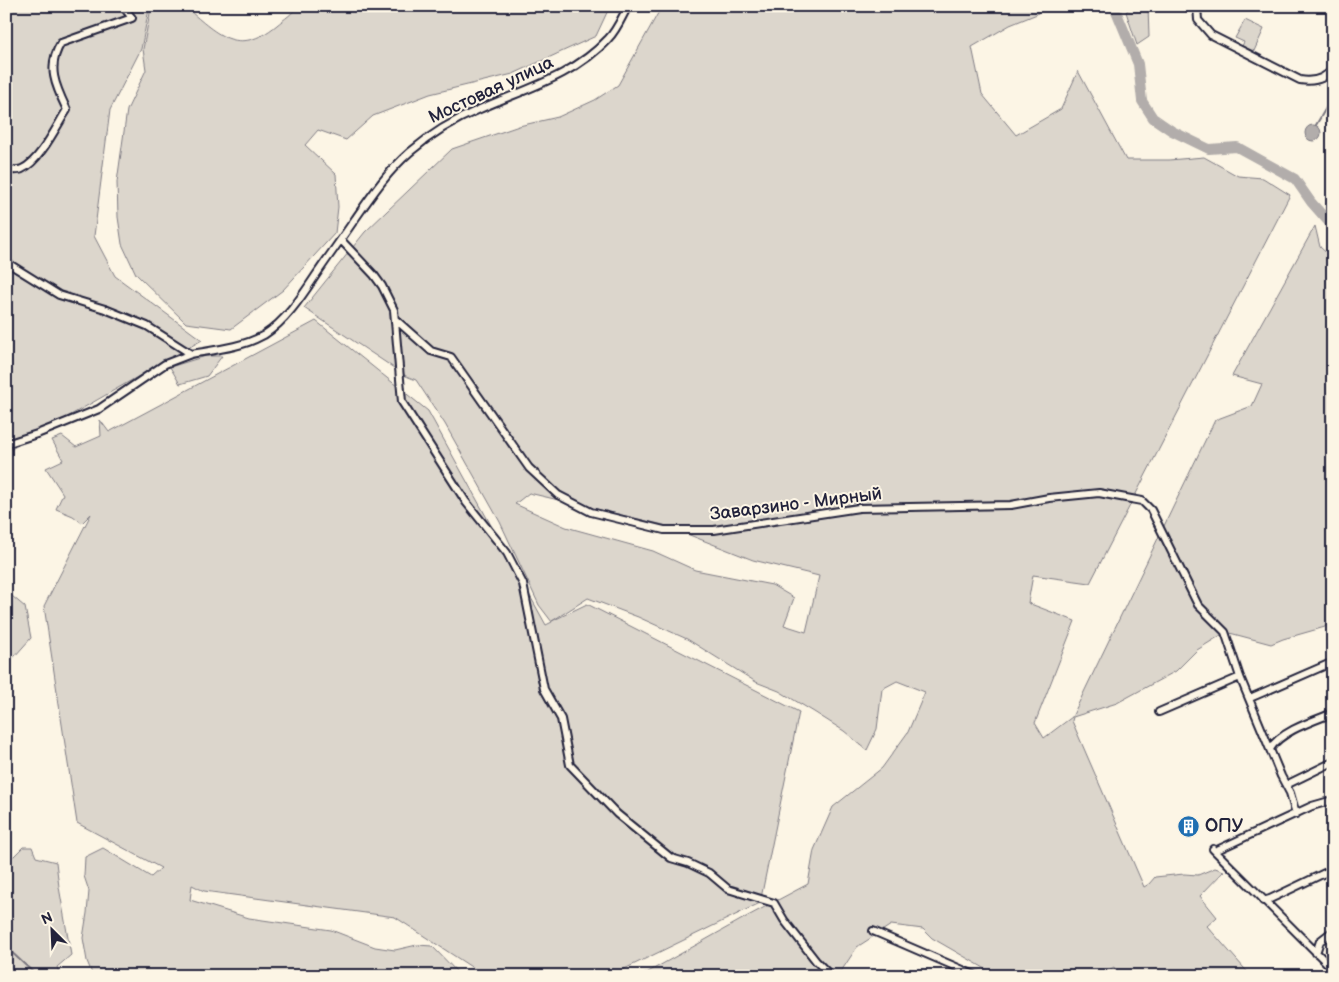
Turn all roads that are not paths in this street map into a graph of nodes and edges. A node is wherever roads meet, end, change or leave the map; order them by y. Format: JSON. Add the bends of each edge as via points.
{"nodes":[{"id":1,"x":123,"y":6,"type":"edge"},
{"id":2,"x":628,"y":6,"type":"edge"},
{"id":3,"x":1197,"y":6,"type":"edge"},
{"id":4,"x":1333,"y":68,"type":"edge"},
{"id":5,"x":6,"y":170,"type":"edge"},
{"id":6,"x":341,"y":240,"type":"junction"},
{"id":7,"x":6,"y":262,"type":"edge"},
{"id":8,"x":396,"y":320,"type":"junction"},
{"id":9,"x":191,"y":354,"type":"junction"},
{"id":10,"x":6,"y":444,"type":"edge"},
{"id":11,"x":1333,"y":662,"type":"edge"},
{"id":12,"x":1240,"y":677,"type":"junction"},
{"id":13,"x":1250,"y":698,"type":"junction"},
{"id":14,"x":1159,"y":712,"type":"dead end"},
{"id":15,"x":1333,"y":712,"type":"edge"},
{"id":16,"x":1270,"y":749,"type":"junction"},
{"id":17,"x":1333,"y":762,"type":"edge"},
{"id":18,"x":1286,"y":785,"type":"junction"},
{"id":19,"x":1333,"y":800,"type":"edge"},
{"id":20,"x":1296,"y":814,"type":"junction"},
{"id":21,"x":1333,"y":868,"type":"edge"},
{"id":22,"x":1263,"y":900,"type":"junction"},
{"id":23,"x":873,"y":931,"type":"dead end"},
{"id":24,"x":1333,"y":931,"type":"edge"},
{"id":25,"x":1316,"y":953,"type":"junction"},
{"id":26,"x":1333,"y":969,"type":"edge"},
{"id":27,"x":831,"y":976,"type":"edge"},
{"id":28,"x":977,"y":976,"type":"edge"}],
"edges":[{"from":1,"to":5,"type":"street","via":[[132,18],[61,43],[56,54],[54,75],[55,85],[67,110],[31,163],[20,170]]},
{"from":2,"to":6,"type":"street","name":"Мостовая улица","via":[[610,37],[574,66],[542,84],[432,133],[390,172]]},
{"from":3,"to":4,"type":"street","via":[[1198,20],[1211,34],[1300,80],[1317,80]]},
{"from":6,"to":8,"type":"street","via":[[382,286]]},
{"from":6,"to":9,"type":"street","name":"Мостовая улица","via":[[300,299],[264,335],[244,343]]},
{"from":7,"to":9,"type":"street","via":[[59,295],[147,326]]},
{"from":8,"to":12,"type":"street","name":"Заварзино - Мирный","via":[[430,350],[451,357],[529,468],[558,494],[591,512],[664,530],[714,530],[858,508],[1011,505],[1099,493],[1142,501],[1151,510],[1198,605],[1225,632]]},
{"from":8,"to":27,"type":"street","via":[[402,402],[466,502],[507,553],[523,584],[544,689],[560,719],[570,765],[617,814],[671,858],[708,873],[728,889],[774,903],[816,961]]},
{"from":9,"to":10,"type":"street","name":"Мостовая улица","via":[[165,364],[98,409]]},
{"from":11,"to":13,"type":"street"},
{"from":12,"to":13,"type":"street","name":"Заварзино - Мирный"},
{"from":12,"to":14,"type":"street"},
{"from":13,"to":16,"type":"street","name":"Заварзино - Мирный"},
{"from":15,"to":16,"type":"street","via":[[1283,735]]},
{"from":16,"to":18,"type":"street","name":"Заварзино - Мирный"},
{"from":17,"to":18,"type":"street"},
{"from":18,"to":20,"type":"street","name":"Заварзино - Мирный"},
{"from":19,"to":20,"type":"street"},
{"from":20,"to":22,"type":"street","via":[[1214,850]]},
{"from":21,"to":22,"type":"street"},
{"from":22,"to":25,"type":"street"},
{"from":23,"to":28,"type":"street"},
{"from":24,"to":25,"type":"street","via":[[1320,941]]},
{"from":25,"to":26,"type":"street"}]}
